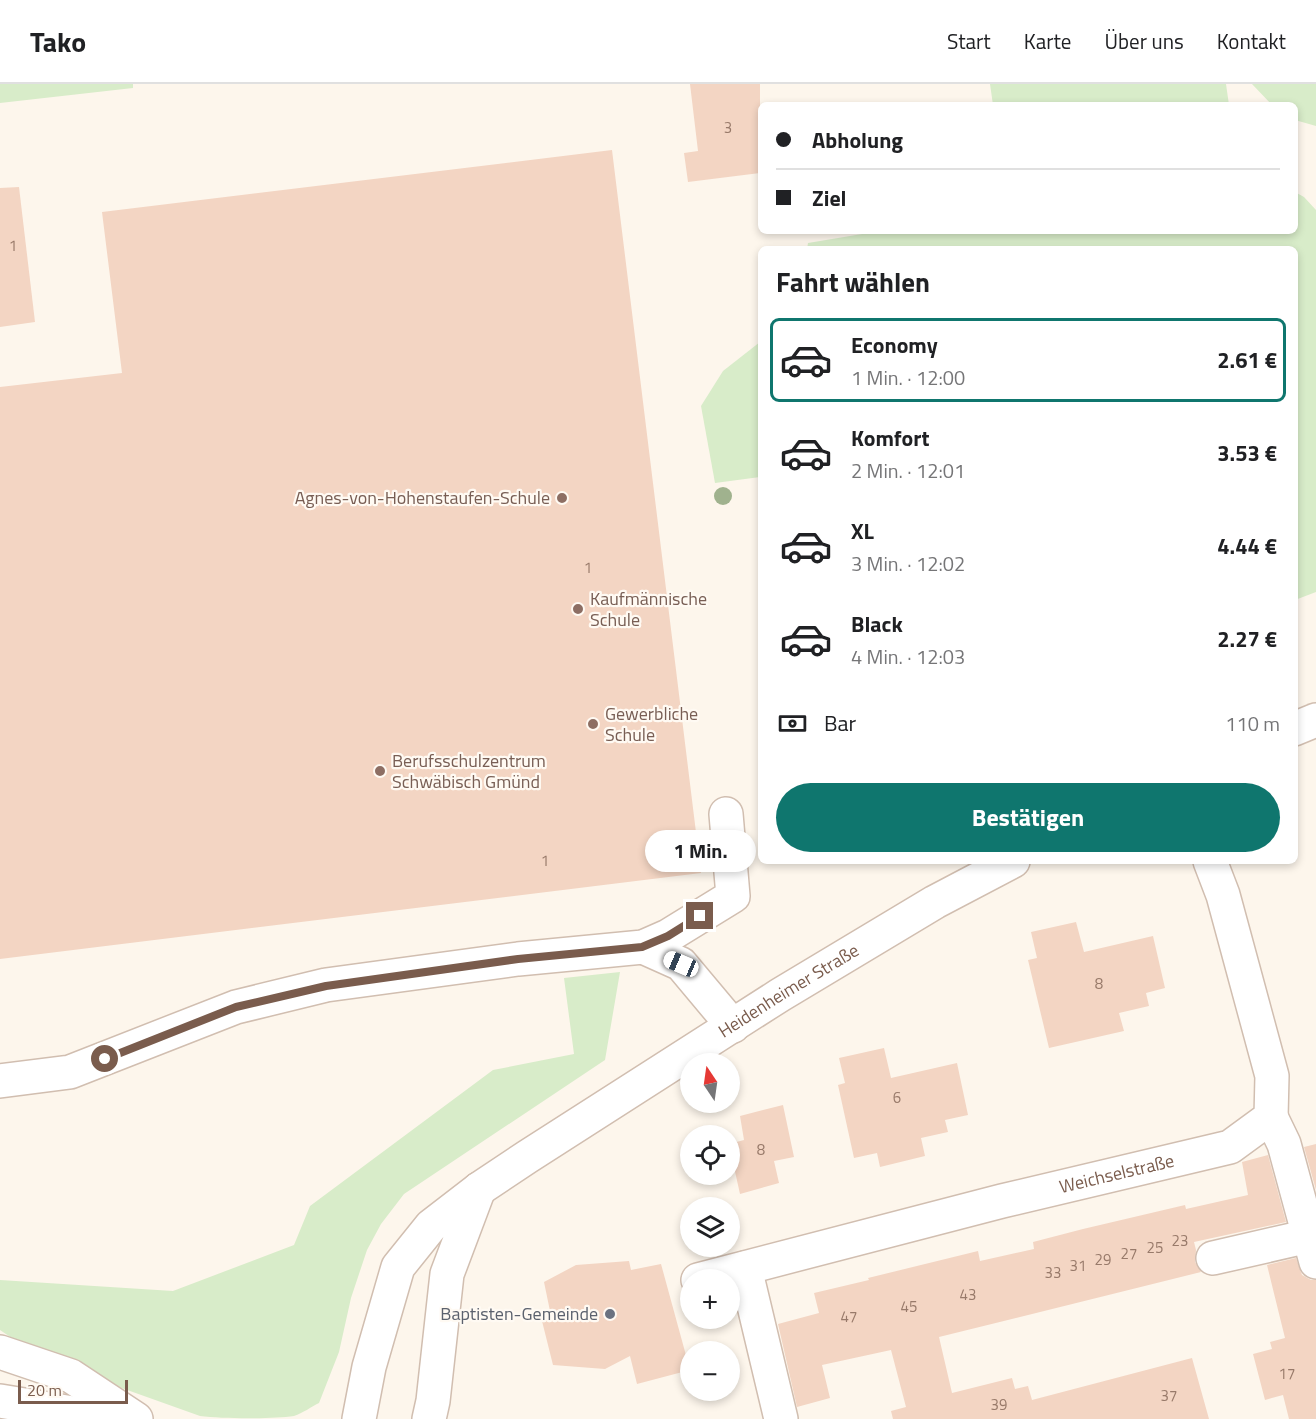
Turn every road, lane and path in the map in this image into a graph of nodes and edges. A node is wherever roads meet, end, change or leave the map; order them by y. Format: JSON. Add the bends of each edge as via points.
{"nodes":[{"id":1,"x":1316,"y":720,"type":"edge"},
{"id":2,"x":1298,"y":727,"type":"edge"},
{"id":3,"x":726,"y":814,"type":"dead end"},
{"id":4,"x":1007,"y":864,"type":"edge"},
{"id":5,"x":1211,"y":864,"type":"edge"},
{"id":6,"x":642,"y":947,"type":"junction"},
{"id":7,"x":733,"y":1026,"type":"junction"},
{"id":8,"x":0,"y":1081,"type":"edge"},
{"id":9,"x":1271,"y":1118,"type":"junction"},
{"id":10,"x":479,"y":1189,"type":"junction"},
{"id":11,"x":1313,"y":1249,"type":"edge"},
{"id":12,"x":1213,"y":1258,"type":"dead end"},
{"id":13,"x":745,"y":1268,"type":"junction"},
{"id":14,"x":740,"y":1269,"type":"edge"},
{"id":15,"x":0,"y":1352,"type":"edge"},
{"id":16,"x":0,"y":1401,"type":"edge"},
{"id":17,"x":109,"y":1419,"type":"edge"},
{"id":18,"x":136,"y":1419,"type":"edge"},
{"id":19,"x":359,"y":1419,"type":"edge"},
{"id":20,"x":429,"y":1419,"type":"edge"},
{"id":21,"x":781,"y":1419,"type":"edge"}],
"edges":[{"from":1,"to":2,"type":"street"},
{"from":3,"to":6,"type":"street","via":[[733,896],[668,936]]},
{"from":4,"to":7,"type":"street","name":"Heidenheimer Straße","via":[[925,908]]},
{"from":5,"to":9,"type":"street","via":[[1272,1076]]},
{"from":6,"to":7,"type":"street","via":[[681,964]]},
{"from":6,"to":8,"type":"street","via":[[518,959],[326,986],[236,1007],[70,1072]]},
{"from":7,"to":10,"type":"street","name":"Heidenheimer Straße"},
{"from":9,"to":11,"type":"street","via":[[1284,1144]]},
{"from":9,"to":13,"type":"street","name":"Weichselstraße","via":[[1230,1147]]},
{"from":10,"to":19,"type":"street","name":"Heidenheimer Straße","via":[[431,1226],[398,1267]]},
{"from":10,"to":20,"type":"street","via":[[447,1274]]},
{"from":11,"to":12,"type":"street"},
{"from":13,"to":14,"type":"street","name":"Weichselstraße"},
{"from":13,"to":21,"type":"street"},
{"from":15,"to":18,"type":"street","via":[[71,1376]]},
{"from":16,"to":17,"type":"street"}]}
